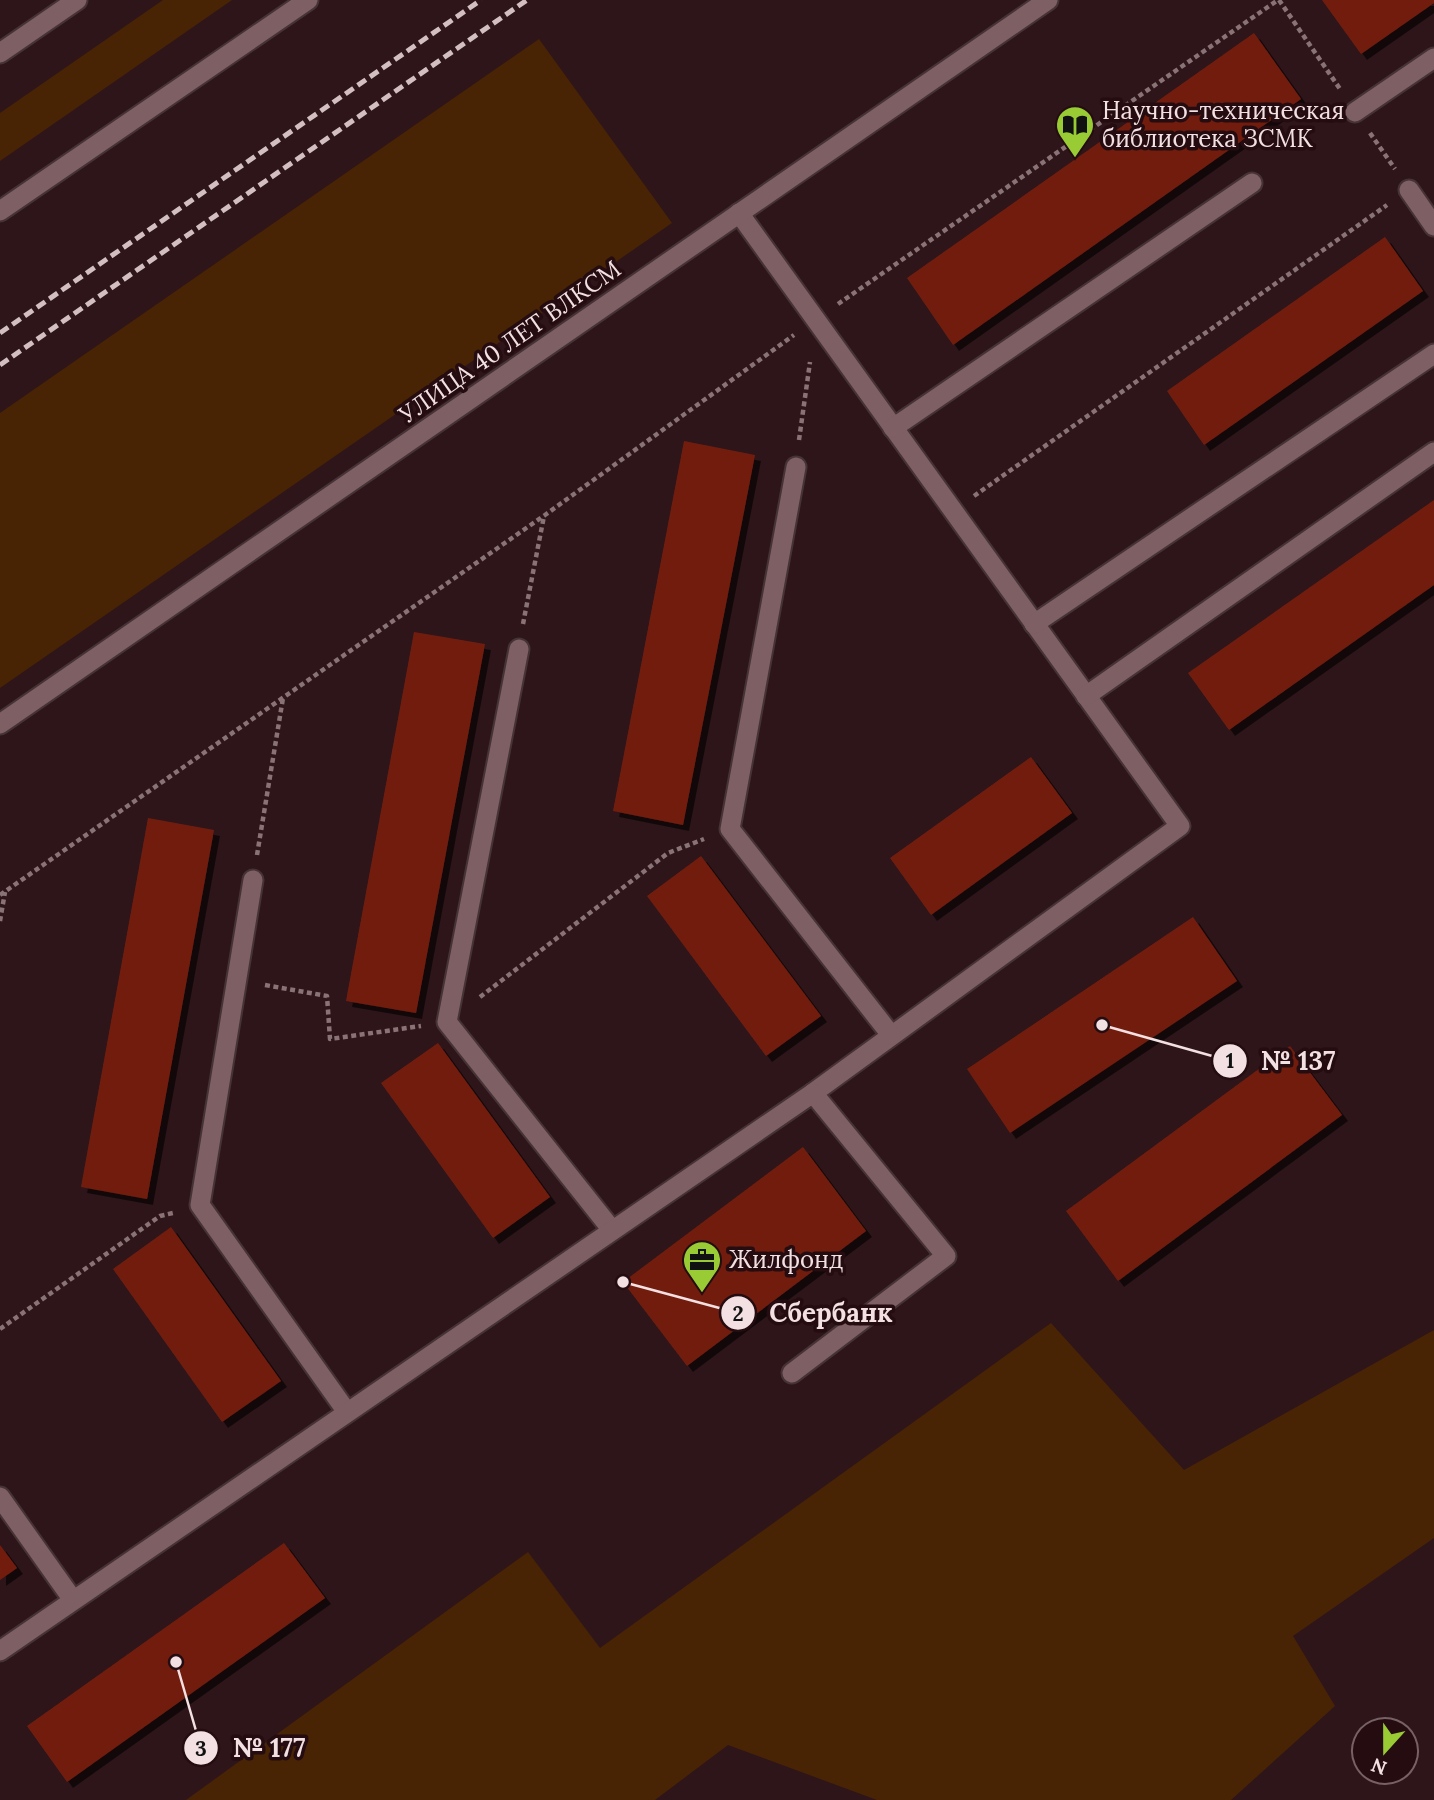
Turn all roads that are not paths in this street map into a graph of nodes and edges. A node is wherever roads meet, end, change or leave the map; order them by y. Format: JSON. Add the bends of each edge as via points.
{"nodes":[{"id":1,"x":76,"y":0,"type":"edge"},
{"id":2,"x":308,"y":0,"type":"edge"},
{"id":3,"x":1048,"y":0,"type":"edge"},
{"id":4,"x":0,"y":53,"type":"edge"},
{"id":5,"x":1434,"y":58,"type":"edge"},
{"id":6,"x":1356,"y":112,"type":"road end"},
{"id":7,"x":1252,"y":183,"type":"dead end"},
{"id":8,"x":1409,"y":190,"type":"road end"},
{"id":9,"x":0,"y":211,"type":"edge"},
{"id":10,"x":739,"y":213,"type":"junction"},
{"id":11,"x":1434,"y":226,"type":"edge"},
{"id":12,"x":1434,"y":354,"type":"edge"},
{"id":13,"x":893,"y":428,"type":"junction"},
{"id":14,"x":1434,"y":452,"type":"edge"},
{"id":15,"x":796,"y":467,"type":"road end"},
{"id":16,"x":1034,"y":624,"type":"junction"},
{"id":17,"x":519,"y":649,"type":"road end"},
{"id":18,"x":1086,"y":696,"type":"junction"},
{"id":19,"x":0,"y":724,"type":"edge"},
{"id":20,"x":253,"y":880,"type":"road end"},
{"id":21,"x":891,"y":1035,"type":"junction"},
{"id":22,"x":813,"y":1093,"type":"junction"},
{"id":23,"x":612,"y":1230,"type":"junction"},
{"id":24,"x":792,"y":1373,"type":"dead end"},
{"id":25,"x":347,"y":1412,"type":"junction"},
{"id":26,"x":0,"y":1497,"type":"edge"},
{"id":27,"x":73,"y":1600,"type":"junction"},
{"id":28,"x":0,"y":1651,"type":"edge"}],
"edges":[{"from":1,"to":4,"type":"street"},
{"from":2,"to":9,"type":"street"},
{"from":3,"to":10,"type":"street","name":"УЛИЦА 40 ЛЕТ ВЛКСМ"},
{"from":5,"to":6,"type":"street"},
{"from":7,"to":13,"type":"street"},
{"from":8,"to":11,"type":"street"},
{"from":10,"to":13,"type":"street"},
{"from":10,"to":19,"type":"street","name":"УЛИЦА 40 ЛЕТ ВЛКСМ"},
{"from":12,"to":16,"type":"street"},
{"from":13,"to":16,"type":"street"},
{"from":14,"to":18,"type":"street"},
{"from":15,"to":21,"type":"street","via":[[730,829]]},
{"from":16,"to":18,"type":"street"},
{"from":17,"to":23,"type":"street","via":[[447,1022]]},
{"from":18,"to":21,"type":"street","via":[[1180,826]]},
{"from":20,"to":25,"type":"street","via":[[200,1205]]},
{"from":21,"to":22,"type":"street"},
{"from":22,"to":23,"type":"street"},
{"from":22,"to":24,"type":"street","via":[[946,1256]]},
{"from":23,"to":25,"type":"street"},
{"from":25,"to":27,"type":"street"},
{"from":26,"to":27,"type":"street"},
{"from":27,"to":28,"type":"street"}]}
